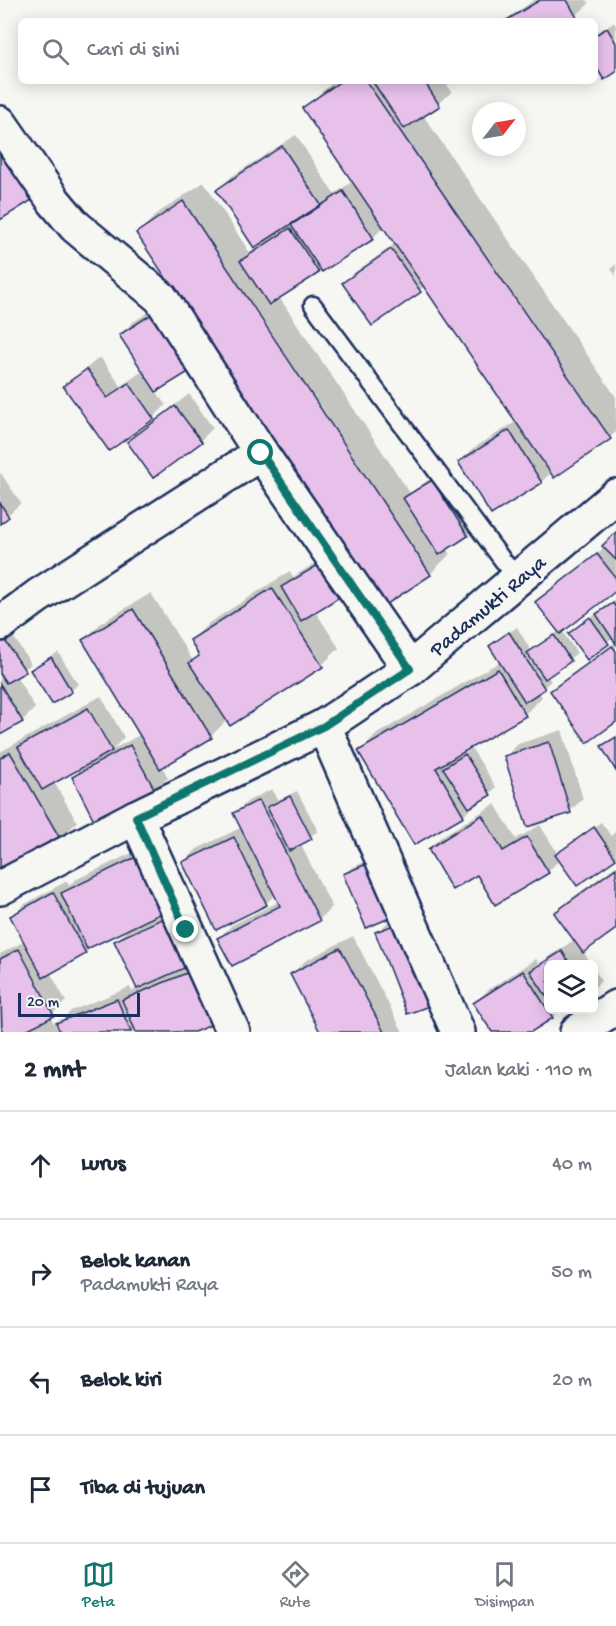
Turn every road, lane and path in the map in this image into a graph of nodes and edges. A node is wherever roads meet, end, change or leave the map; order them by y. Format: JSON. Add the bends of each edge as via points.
{"nodes":[{"id":1,"x":0,"y":123,"type":"edge"},
{"id":2,"x":313,"y":305,"type":"dead end"},
{"id":3,"x":261,"y":453,"type":"junction"},
{"id":4,"x":616,"y":496,"type":"edge"},
{"id":5,"x":512,"y":570,"type":"junction"},
{"id":6,"x":0,"y":624,"type":"edge"},
{"id":7,"x":404,"y":661,"type":"junction"},
{"id":8,"x":324,"y":726,"type":"junction"},
{"id":9,"x":136,"y":817,"type":"junction"},
{"id":10,"x":0,"y":888,"type":"edge"},
{"id":11,"x":616,"y":1006,"type":"edge"},
{"id":12,"x":234,"y":1032,"type":"edge"},
{"id":13,"x":458,"y":1032,"type":"edge"},
{"id":14,"x":577,"y":1032,"type":"edge"}],
"edges":[{"from":1,"to":3,"type":"street","via":[[63,213],[161,298]]},
{"from":2,"to":5,"type":"lane"},
{"from":3,"to":6,"type":"street"},
{"from":3,"to":7,"type":"street"},
{"from":4,"to":5,"type":"street","name":"Padamukti Raya"},
{"from":5,"to":7,"type":"street","name":"Padamukti Raya"},
{"from":7,"to":8,"type":"street","name":"Padamukti Raya"},
{"from":8,"to":9,"type":"street","name":"Padamukti Raya"},
{"from":8,"to":13,"type":"street"},
{"from":9,"to":10,"type":"street","name":"Padamukti Raya"},
{"from":9,"to":12,"type":"street"},
{"from":11,"to":14,"type":"street"}]}
